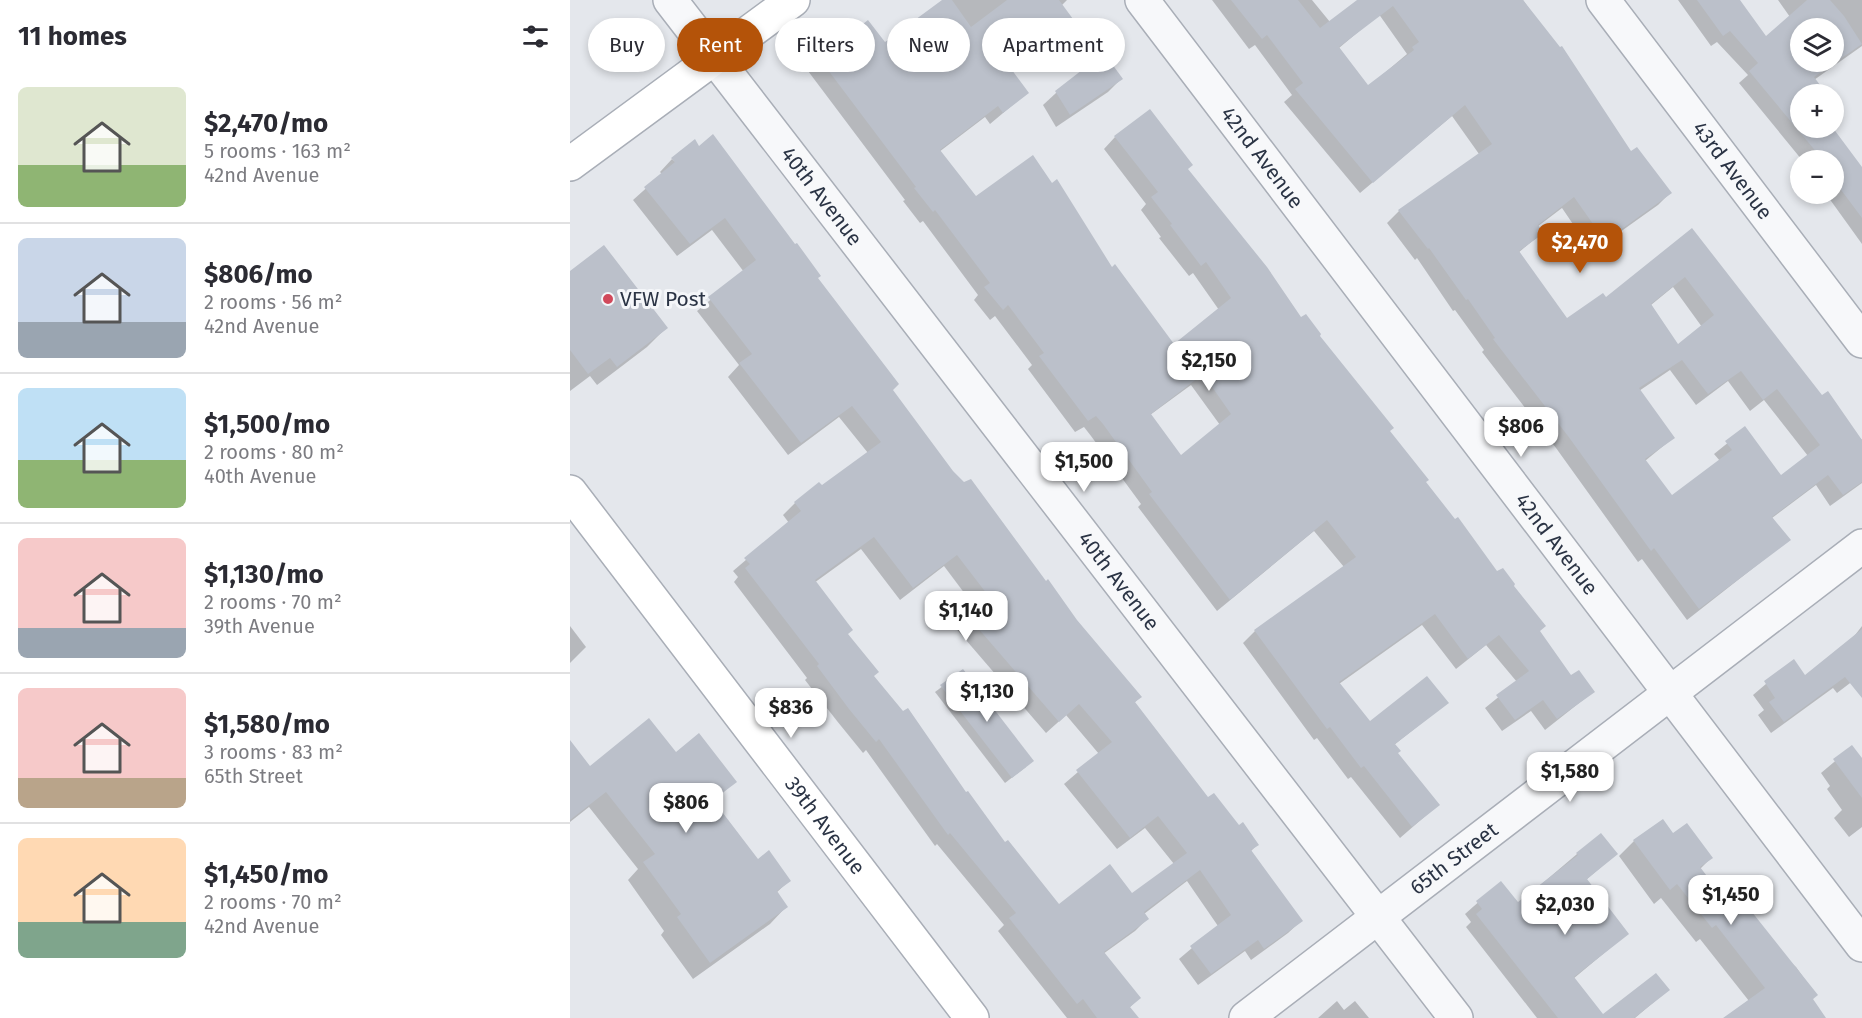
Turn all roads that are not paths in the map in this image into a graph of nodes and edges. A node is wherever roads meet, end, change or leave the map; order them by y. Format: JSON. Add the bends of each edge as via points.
{"nodes":[{"id":1,"x":670,"y":0,"type":"edge"},
{"id":2,"x":793,"y":0,"type":"edge"},
{"id":3,"x":1142,"y":0,"type":"edge"},
{"id":4,"x":1603,"y":0,"type":"edge"},
{"id":5,"x":684,"y":18,"type":"edge"},
{"id":6,"x":763,"y":22,"type":"edge"},
{"id":7,"x":695,"y":72,"type":"edge"},
{"id":8,"x":725,"y":72,"type":"edge"},
{"id":9,"x":570,"y":164,"type":"edge"},
{"id":10,"x":1862,"y":341,"type":"edge"},
{"id":11,"x":570,"y":492,"type":"edge"},
{"id":12,"x":1862,"y":546,"type":"edge"},
{"id":13,"x":1669,"y":695,"type":"junction"},
{"id":14,"x":1380,"y":917,"type":"junction"},
{"id":15,"x":1862,"y":945,"type":"edge"},
{"id":16,"x":972,"y":1018,"type":"edge"},
{"id":17,"x":1246,"y":1018,"type":"edge"},
{"id":18,"x":1456,"y":1018,"type":"edge"}],
"edges":[{"from":1,"to":5,"type":"street","name":"40th Avenue"},
{"from":2,"to":6,"type":"main road"},
{"from":3,"to":13,"type":"street","name":"42nd Avenue"},
{"from":4,"to":10,"type":"street","name":"43rd Avenue"},
{"from":7,"to":9,"type":"main road"},
{"from":8,"to":14,"type":"street","name":"40th Avenue"},
{"from":11,"to":16,"type":"main road","name":"39th Avenue"},
{"from":12,"to":13,"type":"street","name":"65th Street"},
{"from":13,"to":14,"type":"street","name":"65th Street"},
{"from":13,"to":15,"type":"street","name":"42nd Avenue"},
{"from":14,"to":17,"type":"street","name":"65th Street"},
{"from":14,"to":18,"type":"street","name":"40th Avenue"}]}
